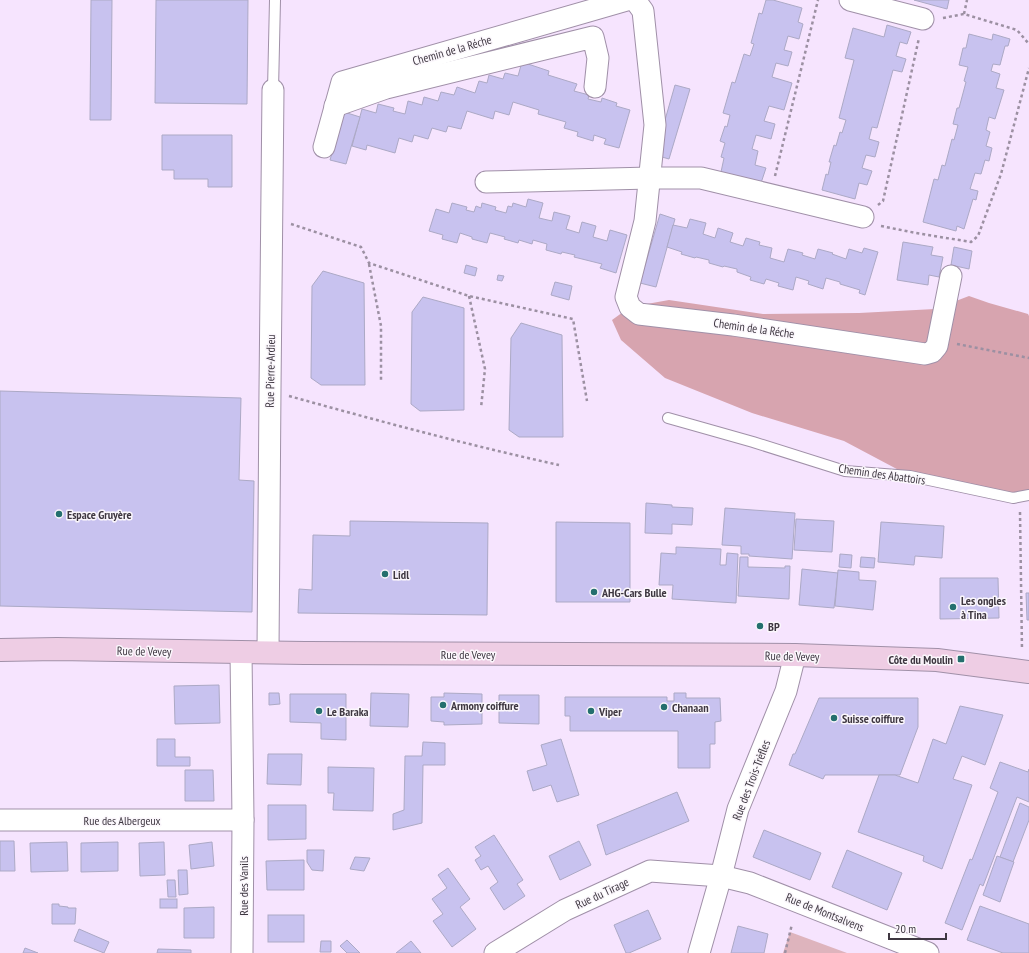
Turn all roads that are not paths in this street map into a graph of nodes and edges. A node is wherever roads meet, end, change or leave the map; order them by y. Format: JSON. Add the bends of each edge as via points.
{"nodes":[{"id":1,"x":275,"y":0,"type":"edge"},
{"id":2,"x":627,"y":0,"type":"edge"},
{"id":3,"x":635,"y":0,"type":"edge"},
{"id":4,"x":850,"y":0,"type":"edge"},
{"id":5,"x":571,"y":16,"type":"junction"},
{"id":6,"x":923,"y":19,"type":"road end"},
{"id":7,"x":578,"y":40,"type":"junction"},
{"id":8,"x":405,"y":73,"type":"junction"},
{"id":9,"x":595,"y":87,"type":"dead end"},
{"id":10,"x":274,"y":90,"type":"joint"},
{"id":11,"x":324,"y":147,"type":"dead end"},
{"id":12,"x":650,"y":178,"type":"junction"},
{"id":13,"x":486,"y":182,"type":"dead end"},
{"id":14,"x":863,"y":217,"type":"road end"},
{"id":15,"x":951,"y":276,"type":"dead end"},
{"id":16,"x":668,"y":418,"type":"dead end"},
{"id":17,"x":1024,"y":496,"type":"edge"},
{"id":18,"x":0,"y":650,"type":"edge"},
{"id":19,"x":241,"y":652,"type":"junction"},
{"id":20,"x":268,"y":652,"type":"junction"},
{"id":21,"x":795,"y":655,"type":"junction"},
{"id":22,"x":1027,"y":662,"type":"edge"},
{"id":23,"x":0,"y":820,"type":"edge"},
{"id":24,"x":243,"y":820,"type":"junction"},
{"id":25,"x":721,"y":876,"type":"junction"},
{"id":26,"x":242,"y":953,"type":"edge"},
{"id":27,"x":495,"y":953,"type":"edge"},
{"id":28,"x":699,"y":953,"type":"edge"},
{"id":29,"x":928,"y":953,"type":"edge"}],
"edges":[{"from":1,"to":10,"type":"lane"},
{"from":2,"to":5,"type":"street","name":"Chemin de la Réche"},
{"from":3,"to":12,"type":"street","name":"Chemin de la Réche","via":[[642,11],[655,124]]},
{"from":4,"to":6,"type":"street"},
{"from":5,"to":7,"type":"street"},
{"from":5,"to":8,"type":"street","name":"Chemin de la Réche"},
{"from":7,"to":8,"type":"street"},
{"from":7,"to":9,"type":"street","via":[[593,37],[598,58]]},
{"from":8,"to":11,"type":"street","name":"Chemin de la Réche","via":[[342,82]]},
{"from":10,"to":20,"type":"street","name":"Rue Pierre-Ardieu"},
{"from":12,"to":13,"type":"street"},
{"from":12,"to":14,"type":"street","via":[[702,178]]},
{"from":12,"to":15,"type":"street","name":"Chemin de la Réche","via":[[645,221],[626,297],[630,307],[639,314],[733,325],[925,354],[932,352],[937,346]]},
{"from":16,"to":17,"type":"lane","name":"Chemin des Abattoirs","via":[[845,471],[910,476],[1012,498]]},
{"from":18,"to":19,"type":"main road","name":"Rue de Vevey"},
{"from":19,"to":20,"type":"main road","name":"Rue de Vevey"},
{"from":19,"to":24,"type":"street","name":"Rue des Vanils"},
{"from":20,"to":21,"type":"main road","name":"Rue de Vevey"},
{"from":21,"to":22,"type":"main road","name":"Rue de Vevey"},
{"from":21,"to":25,"type":"street","name":"Rue des Trois-Trèfles","via":[[786,690],[738,809]]},
{"from":23,"to":24,"type":"street","name":"Rue des Albergeux"},
{"from":24,"to":26,"type":"street","name":"Rue des Vanils"},
{"from":25,"to":27,"type":"street","name":"Rue du Tirage","via":[[650,871],[565,910]]},
{"from":25,"to":28,"type":"street","name":"Rue des Trois-Trèfles"},
{"from":25,"to":29,"type":"street","name":"Rue de Montsalvens","via":[[750,883]]}]}
